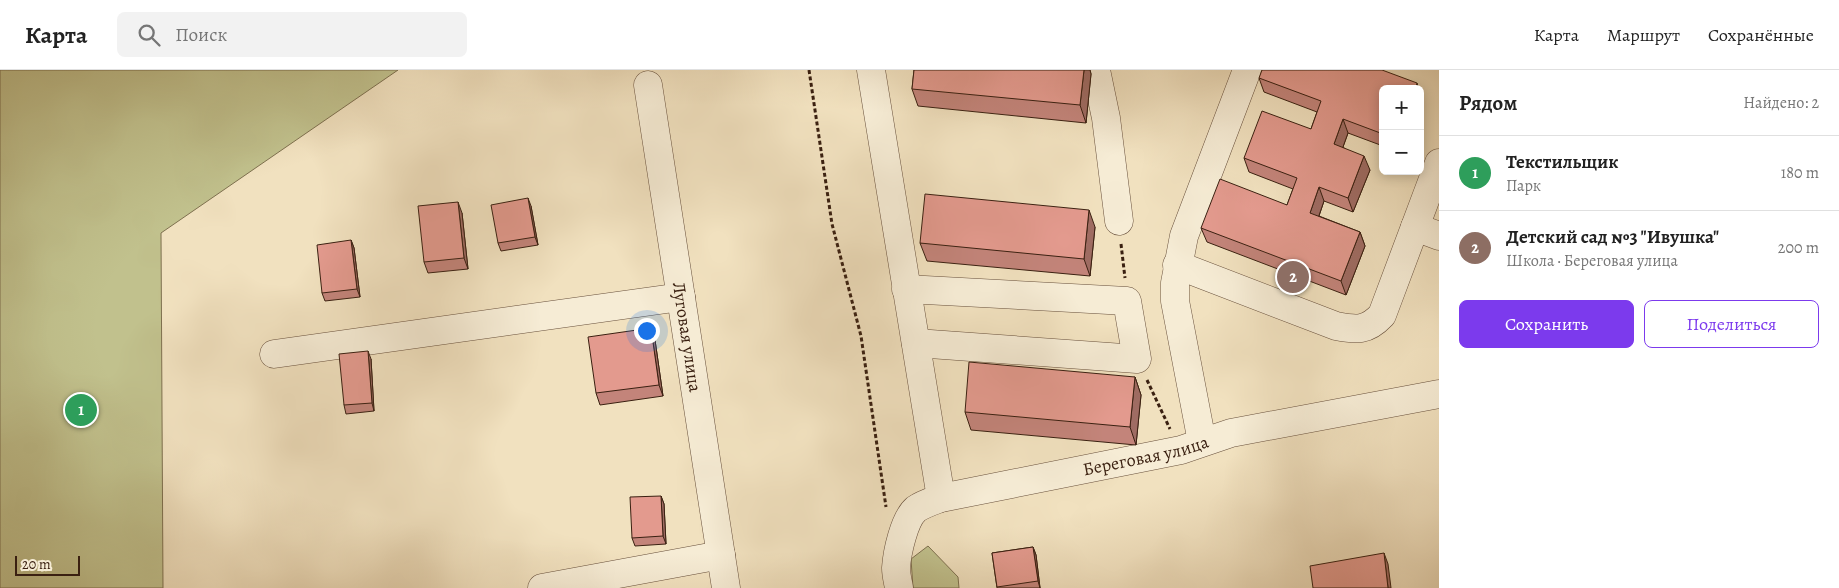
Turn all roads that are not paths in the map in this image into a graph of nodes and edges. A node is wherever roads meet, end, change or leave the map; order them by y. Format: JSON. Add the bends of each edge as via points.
{"nodes":[{"id":1,"x":871,"y":70,"type":"edge"},
{"id":2,"x":1096,"y":70,"type":"edge"},
{"id":3,"x":1247,"y":70,"type":"edge"},
{"id":4,"x":648,"y":85,"type":"dead end"},
{"id":5,"x":1439,"y":163,"type":"edge"},
{"id":6,"x":1119,"y":221,"type":"road end"},
{"id":7,"x":1427,"y":232,"type":"edge"},
{"id":8,"x":1177,"y":265,"type":"junction"},
{"id":9,"x":906,"y":289,"type":"junction"},
{"id":10,"x":681,"y":297,"type":"junction"},
{"id":11,"x":916,"y":343,"type":"junction"},
{"id":12,"x":274,"y":354,"type":"dead end"},
{"id":13,"x":1439,"y":394,"type":"edge"},
{"id":14,"x":1191,"y":446,"type":"junction"},
{"id":15,"x":941,"y":498,"type":"junction"},
{"id":16,"x":721,"y":556,"type":"junction"},
{"id":17,"x":897,"y":578,"type":"edge"},
{"id":18,"x":542,"y":588,"type":"edge"},
{"id":19,"x":726,"y":588,"type":"edge"}],
"edges":[{"from":1,"to":9,"type":"street"},
{"from":2,"to":6,"type":"street","via":[[1106,118]]},
{"from":3,"to":8,"type":"street","via":[[1184,236]]},
{"from":4,"to":10,"type":"street","name":"Луговая улица"},
{"from":5,"to":7,"type":"street"},
{"from":7,"to":8,"type":"street","via":[[1382,315],[1364,328],[1336,326]]},
{"from":8,"to":14,"type":"street","via":[[1175,301]]},
{"from":9,"to":11,"type":"street"},
{"from":9,"to":11,"type":"street","via":[[1127,301],[1137,359]]},
{"from":10,"to":12,"type":"street"},
{"from":10,"to":16,"type":"street","name":"Луговая улица"},
{"from":11,"to":15,"type":"street"},
{"from":13,"to":14,"type":"street","name":"Береговая улица","via":[[1231,433]]},
{"from":14,"to":15,"type":"street","name":"Береговая улица"},
{"from":15,"to":17,"type":"street","name":"Береговая улица","via":[[909,517],[904,528]]},
{"from":16,"to":18,"type":"street"},
{"from":16,"to":19,"type":"street","name":"Луговая улица"}]}
